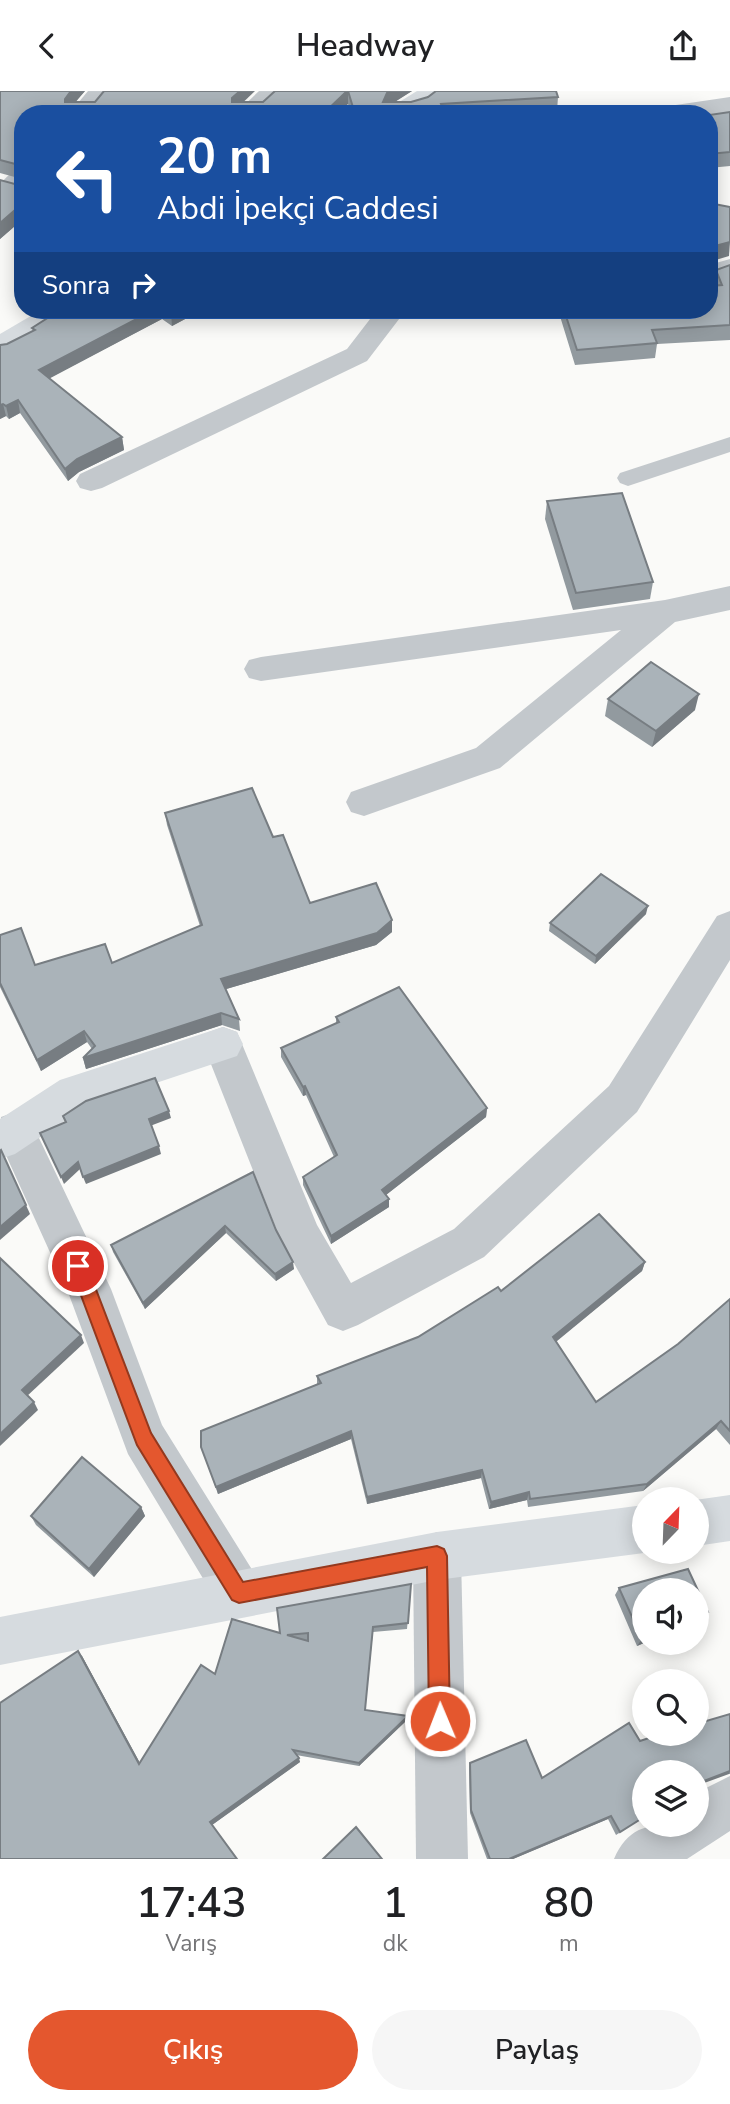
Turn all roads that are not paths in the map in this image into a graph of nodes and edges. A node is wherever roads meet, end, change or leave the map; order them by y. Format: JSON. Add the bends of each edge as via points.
{"nodes":[{"id":1,"x":102,"y":91,"type":"edge"},
{"id":2,"x":274,"y":91,"type":"edge"},
{"id":3,"x":434,"y":91,"type":"edge"},
{"id":4,"x":89,"y":105,"type":"edge"},
{"id":5,"x":258,"y":105,"type":"edge"},
{"id":6,"x":411,"y":105,"type":"edge"},
{"id":7,"x":46,"y":319,"type":"edge"},
{"id":8,"x":391,"y":319,"type":"edge"},
{"id":9,"x":0,"y":347,"type":"edge"},
{"id":10,"x":730,"y":444,"type":"edge"},
{"id":11,"x":628,"y":478,"type":"dead end"},
{"id":12,"x":91,"y":481,"type":"dead end"},
{"id":13,"x":730,"y":598,"type":"edge"},
{"id":14,"x":664,"y":612,"type":"junction"},
{"id":15,"x":261,"y":669,"type":"dead end"},
{"id":16,"x":364,"y":802,"type":"dead end"},
{"id":17,"x":730,"y":927,"type":"edge"},
{"id":18,"x":7,"y":1135,"type":"edge"},
{"id":19,"x":730,"y":1518,"type":"edge"},
{"id":20,"x":709,"y":1521,"type":"edge"},
{"id":21,"x":632,"y":1531,"type":"edge"},
{"id":22,"x":437,"y":1556,"type":"junction"},
{"id":23,"x":239,"y":1593,"type":"junction"},
{"id":24,"x":0,"y":1641,"type":"edge"},
{"id":25,"x":730,"y":1802,"type":"edge"},
{"id":26,"x":709,"y":1815,"type":"edge"},
{"id":27,"x":675,"y":1837,"type":"edge"},
{"id":28,"x":442,"y":1859,"type":"edge"},
{"id":29,"x":640,"y":1859,"type":"edge"}],
"edges":[{"from":1,"to":4,"type":"street"},
{"from":2,"to":5,"type":"street"},
{"from":3,"to":6,"type":"street"},
{"from":7,"to":9,"type":"street"},
{"from":8,"to":12,"type":"street","via":[[357,355]]},
{"from":10,"to":11,"type":"lane"},
{"from":13,"to":14,"type":"street"},
{"from":14,"to":15,"type":"street"},
{"from":14,"to":16,"type":"street","via":[[488,758]]},
{"from":17,"to":18,"type":"street","via":[[622,1099],[469,1243],[343,1310],[300,1236],[223,1044],[74,1093]]},
{"from":18,"to":23,"type":"street","via":[[89,1289],[144,1438]]},
{"from":19,"to":20,"type":"street"},
{"from":21,"to":22,"type":"street"},
{"from":22,"to":23,"type":"street"},
{"from":22,"to":28,"type":"street"},
{"from":23,"to":24,"type":"street"},
{"from":25,"to":26,"type":"street"},
{"from":27,"to":29,"type":"street"}]}
